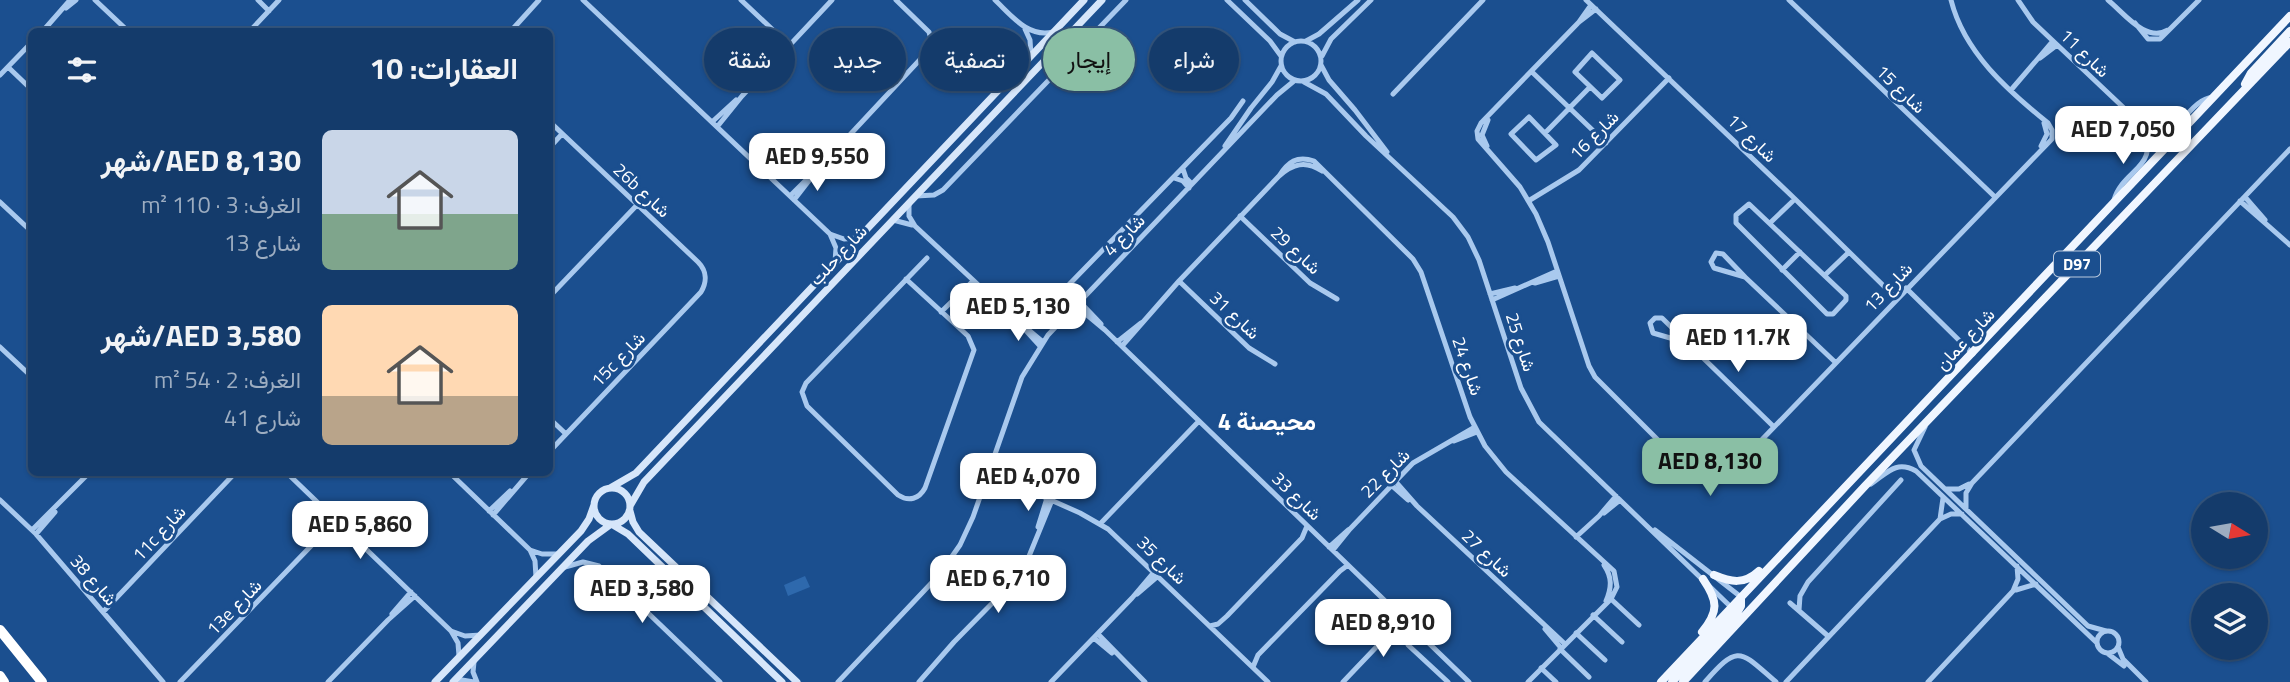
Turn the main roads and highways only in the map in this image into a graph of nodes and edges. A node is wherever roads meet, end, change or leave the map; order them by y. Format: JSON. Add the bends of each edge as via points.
{"nodes":[{"id":1,"x":2290,"y":10,"type":"edge"},
{"id":2,"x":2288,"y":18,"type":"edge"},
{"id":3,"x":2290,"y":31,"type":"edge"},
{"id":4,"x":2290,"y":42,"type":"edge"},
{"id":5,"x":2243,"y":90,"type":"junction"},
{"id":6,"x":1785,"y":550,"type":"junction"},
{"id":7,"x":1714,"y":575,"type":"road end"},
{"id":8,"x":1703,"y":579,"type":"road end"},
{"id":9,"x":1737,"y":613,"type":"junction"},
{"id":10,"x":0,"y":630,"type":"edge"},
{"id":11,"x":1682,"y":660,"type":"junction"},
{"id":12,"x":0,"y":676,"type":"edge"},
{"id":13,"x":5,"y":682,"type":"edge"},
{"id":14,"x":42,"y":682,"type":"edge"},
{"id":15,"x":1661,"y":682,"type":"edge"},
{"id":16,"x":1672,"y":682,"type":"edge"},
{"id":17,"x":1685,"y":682,"type":"edge"}],
"edges":[{"from":1,"to":2,"type":"main road"},
{"from":2,"to":6,"type":"main road","name":"شارع عمان","number":"D97"},
{"from":3,"to":5,"type":"main road","via":[[2251,73]]},
{"from":4,"to":5,"type":"main road","name":"شارع عمان","number":"D97"},
{"from":5,"to":9,"type":"main road","name":"شارع عمان","number":"D97","via":[[1865,486]]},
{"from":6,"to":7,"type":"main road","via":[[1744,580]]},
{"from":6,"to":9,"type":"main road","name":"شارع عمان","number":"D97","via":[[1741,597]]},
{"from":8,"to":11,"type":"main road","via":[[1713,596],[1714,612]]},
{"from":9,"to":11,"type":"main road","name":"شارع عمان","number":"D97"},
{"from":9,"to":16,"type":"main road"},
{"from":9,"to":17,"type":"main road","name":"شارع عمان","number":"D97"},
{"from":10,"to":14,"type":"highway"},
{"from":11,"to":15,"type":"main road","name":"شارع عمان","number":"D97"},
{"from":12,"to":13,"type":"highway"}]}
